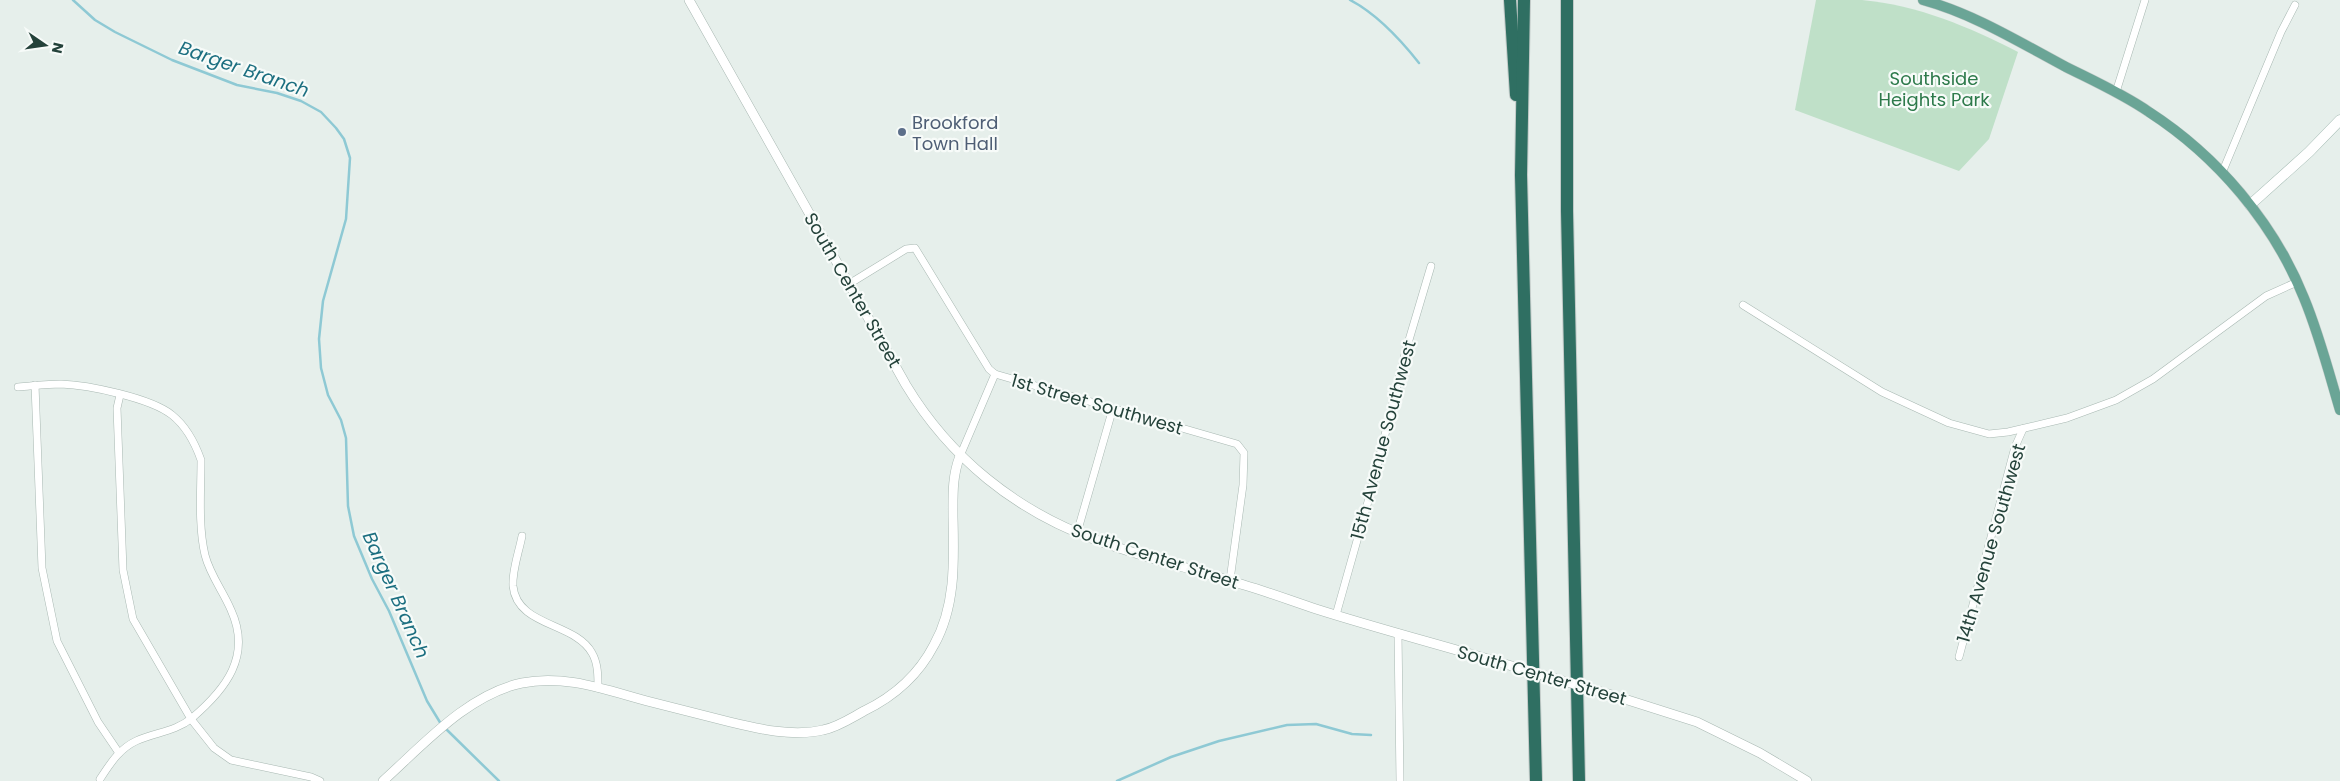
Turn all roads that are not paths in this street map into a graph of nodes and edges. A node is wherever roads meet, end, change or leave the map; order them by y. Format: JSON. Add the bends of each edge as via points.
{"nodes":[{"id":1,"x":689,"y":0,"type":"edge"},
{"id":2,"x":1510,"y":0,"type":"edge"},
{"id":3,"x":1524,"y":0,"type":"edge"},
{"id":4,"x":1567,"y":0,"type":"edge"},
{"id":5,"x":1923,"y":0,"type":"edge"},
{"id":6,"x":2145,"y":0,"type":"edge"},
{"id":7,"x":2295,"y":5,"type":"dead end"},
{"id":8,"x":2116,"y":92,"type":"junction"},
{"id":9,"x":2340,"y":120,"type":"edge"},
{"id":10,"x":1522,"y":141,"type":"junction"},
{"id":11,"x":2222,"y":173,"type":"junction"},
{"id":12,"x":2250,"y":205,"type":"junction"},
{"id":13,"x":1431,"y":266,"type":"dead end"},
{"id":14,"x":2297,"y":282,"type":"junction"},
{"id":15,"x":849,"y":284,"type":"junction"},
{"id":16,"x":1743,"y":305,"type":"dead end"},
{"id":17,"x":995,"y":374,"type":"junction"},
{"id":18,"x":35,"y":385,"type":"junction"},
{"id":19,"x":18,"y":387,"type":"dead end"},
{"id":20,"x":120,"y":395,"type":"junction"},
{"id":21,"x":1113,"y":408,"type":"junction"},
{"id":22,"x":2340,"y":410,"type":"edge"},
{"id":23,"x":2024,"y":429,"type":"junction"},
{"id":24,"x":960,"y":456,"type":"junction"},
{"id":25,"x":1077,"y":533,"type":"junction"},
{"id":26,"x":522,"y":536,"type":"dead end"},
{"id":27,"x":1230,"y":580,"type":"junction"},
{"id":28,"x":1336,"y":615,"type":"junction"},
{"id":29,"x":1398,"y":633,"type":"junction"},
{"id":30,"x":1959,"y":657,"type":"dead end"},
{"id":31,"x":598,"y":688,"type":"junction"},
{"id":32,"x":191,"y":719,"type":"junction"},
{"id":33,"x":119,"y":753,"type":"junction"},
{"id":34,"x":100,"y":779,"type":"dead end"},
{"id":35,"x":320,"y":781,"type":"edge"},
{"id":36,"x":383,"y":781,"type":"edge"},
{"id":37,"x":1400,"y":781,"type":"edge"},
{"id":38,"x":1536,"y":781,"type":"edge"},
{"id":39,"x":1579,"y":781,"type":"edge"},
{"id":40,"x":1807,"y":781,"type":"edge"}],
"edges":[{"from":1,"to":15,"type":"street","name":"South Center Street"},
{"from":2,"to":10,"type":"highway"},
{"from":3,"to":10,"type":"highway"},
{"from":4,"to":39,"type":"highway","via":[[1568,247]]},
{"from":5,"to":8,"type":"main road","via":[[1954,9]]},
{"from":6,"to":8,"type":"street"},
{"from":7,"to":11,"type":"street"},
{"from":8,"to":11,"type":"main road","via":[[2175,130]]},
{"from":9,"to":12,"type":"main road"},
{"from":10,"to":38,"type":"highway"},
{"from":11,"to":12,"type":"main road"},
{"from":12,"to":14,"type":"main road","via":[[2282,252]]},
{"from":13,"to":28,"type":"street","name":"15th Avenue Southwest"},
{"from":14,"to":22,"type":"main road","via":[[2311,315]]},
{"from":14,"to":23,"type":"street","via":[[2266,296],[2141,387],[2091,410]]},
{"from":15,"to":17,"type":"street","via":[[906,249],[915,248]]},
{"from":15,"to":24,"type":"street","name":"South Center Street","via":[[916,400]]},
{"from":16,"to":23,"type":"street","via":[[1867,383],[1928,415],[1960,428],[1989,434]]},
{"from":17,"to":21,"type":"street","name":"1st Street Southwest"},
{"from":17,"to":24,"type":"street"},
{"from":18,"to":19,"type":"street"},
{"from":18,"to":20,"type":"street","via":[[63,384]]},
{"from":18,"to":33,"type":"street","via":[[42,568],[57,642],[98,722]]},
{"from":20,"to":32,"type":"street","via":[[117,408],[122,561],[127,590],[134,619]]},
{"from":20,"to":32,"type":"street","via":[[144,401],[171,414],[183,425],[201,460],[204,554],[236,623],[237,651],[231,676]]},
{"from":21,"to":25,"type":"street"},
{"from":21,"to":27,"type":"street","name":"1st Street Southwest","via":[[1237,444],[1244,453]]},
{"from":23,"to":30,"type":"street","name":"14th Avenue Southwest","via":[[2015,447]]},
{"from":24,"to":25,"type":"street","name":"South Center Street","via":[[1020,503]]},
{"from":24,"to":31,"type":"street","via":[[953,486],[953,580],[945,622],[917,673],[880,703],[821,731],[785,732],[739,724]]},
{"from":25,"to":27,"type":"street","name":"South Center Street"},
{"from":26,"to":31,"type":"street","via":[[514,574],[513,587],[517,597],[530,614],[584,642],[595,660]]},
{"from":27,"to":28,"type":"street","name":"South Center Street"},
{"from":28,"to":29,"type":"street","name":"South Center Street"},
{"from":29,"to":37,"type":"street"},
{"from":29,"to":40,"type":"street","name":"South Center Street","bridge":true,"via":[[1697,722]]},
{"from":31,"to":36,"type":"street","via":[[558,680],[538,680],[493,692],[462,712]]},
{"from":32,"to":33,"type":"street","via":[[171,731],[135,741]]},
{"from":32,"to":35,"type":"street","via":[[205,740],[231,760]]},
{"from":33,"to":34,"type":"street"}]}
